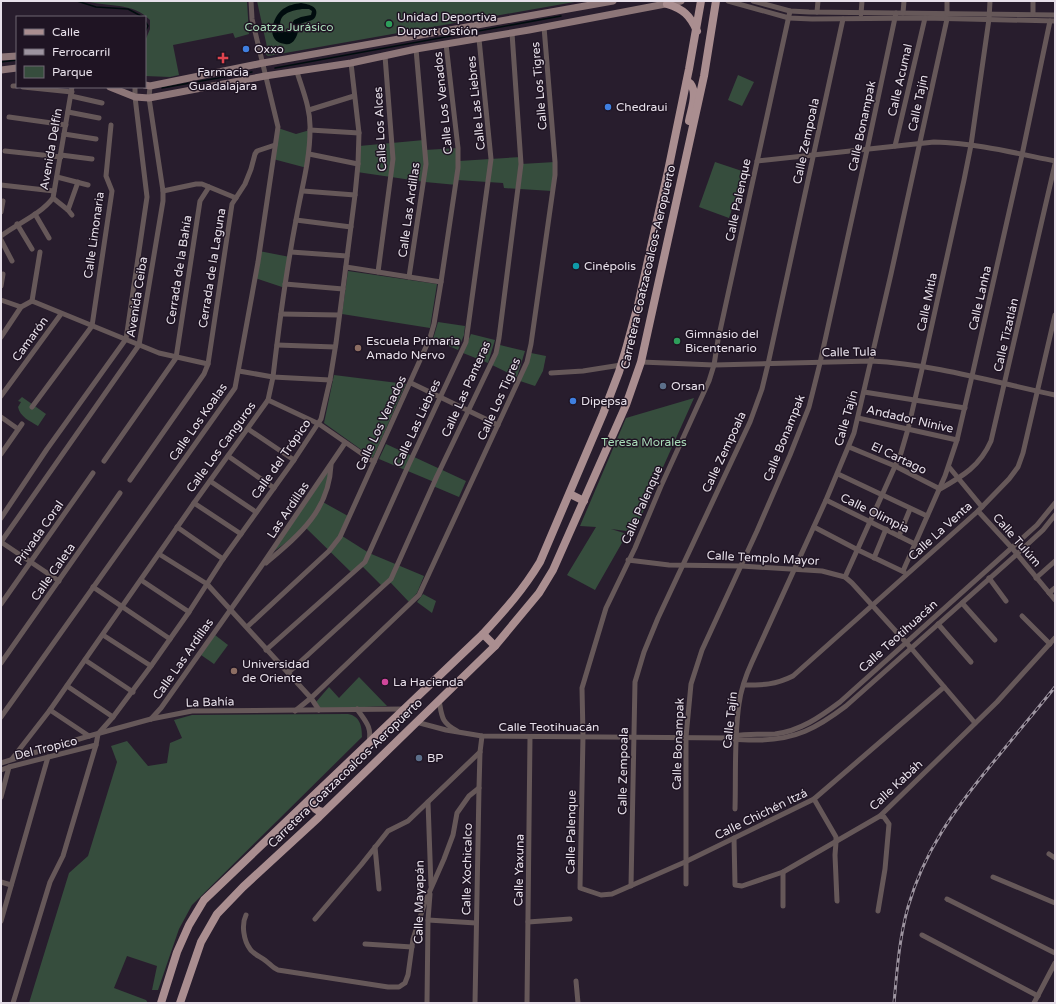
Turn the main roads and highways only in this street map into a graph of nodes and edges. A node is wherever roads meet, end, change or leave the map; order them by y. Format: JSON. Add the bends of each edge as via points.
{"nodes":[{"id":1,"x":614,"y":1,"type":"edge"},
{"id":2,"x":681,"y":1,"type":"edge"},
{"id":3,"x":701,"y":1,"type":"edge"},
{"id":4,"x":716,"y":1,"type":"edge"},
{"id":5,"x":667,"y":4,"type":"junction"},
{"id":6,"x":568,"y":9,"type":"junction"},
{"id":7,"x":571,"y":22,"type":"junction"},
{"id":8,"x":697,"y":31,"type":"junction"},
{"id":9,"x":16,"y":56,"type":"edge"},
{"id":10,"x":1,"y":57,"type":"edge"},
{"id":11,"x":16,"y":68,"type":"edge"},
{"id":12,"x":1,"y":70,"type":"edge"},
{"id":13,"x":687,"y":81,"type":"junction"},
{"id":14,"x":147,"y":85,"type":"edge"},
{"id":15,"x":112,"y":88,"type":"edge"},
{"id":16,"x":686,"y":155,"type":"junction"},
{"id":17,"x":645,"y":270,"type":"junction"},
{"id":18,"x":660,"y":278,"type":"junction"},
{"id":19,"x":570,"y":494,"type":"junction"},
{"id":20,"x":584,"y":501,"type":"junction"},
{"id":21,"x":483,"y":634,"type":"junction"},
{"id":22,"x":495,"y":646,"type":"junction"},
{"id":23,"x":311,"y":800,"type":"junction"},
{"id":24,"x":323,"y":812,"type":"junction"},
{"id":25,"x":161,"y":1003,"type":"edge"},
{"id":26,"x":180,"y":1003,"type":"edge"}],
"edges":[{"from":1,"to":6,"type":"main road"},
{"from":2,"to":5,"type":"main road"},
{"from":3,"to":8,"type":"main road","name":"Carretera Coatzacoalcos-Aeropuerto"},
{"from":4,"to":16,"type":"main road","name":"Carretera Coatzacoalcos-Aeropuerto","via":[[704,76]]},
{"from":5,"to":7,"type":"main road"},
{"from":5,"to":8,"type":"main road","via":[[676,6],[686,13]]},
{"from":6,"to":7,"type":"main road"},
{"from":6,"to":14,"type":"main road"},
{"from":7,"to":15,"type":"main road","via":[[149,98],[135,97]]},
{"from":8,"to":13,"type":"main road","name":"Carretera Coatzacoalcos-Aeropuerto"},
{"from":9,"to":10,"type":"main road"},
{"from":11,"to":12,"type":"main road"},
{"from":13,"to":16,"type":"main road","via":[[693,86],[694,93],[686,137]]},
{"from":13,"to":17,"type":"main road","name":"Carretera Coatzacoalcos-Aeropuerto"},
{"from":16,"to":18,"type":"main road","name":"Carretera Coatzacoalcos-Aeropuerto"},
{"from":17,"to":18,"type":"main road","via":[[653,269]]},
{"from":17,"to":19,"type":"main road","name":"Carretera Coatzacoalcos-Aeropuerto","via":[[621,365]]},
{"from":18,"to":20,"type":"main road","name":"Carretera Coatzacoalcos-Aeropuerto","via":[[641,362],[626,405]]},
{"from":19,"to":20,"type":"main road"},
{"from":19,"to":21,"type":"main road","name":"Carretera Coatzacoalcos-Aeropuerto","via":[[540,562],[527,584]]},
{"from":20,"to":22,"type":"main road","name":"Carretera Coatzacoalcos-Aeropuerto","via":[[554,570],[539,594]]},
{"from":21,"to":22,"type":"main road"},
{"from":21,"to":23,"type":"main road","name":"Carretera Coatzacoalcos-Aeropuerto"},
{"from":22,"to":24,"type":"main road","name":"Carretera Coatzacoalcos-Aeropuerto"},
{"from":23,"to":24,"type":"main road","via":[[314,808]]},
{"from":23,"to":25,"type":"main road","name":"Carretera Coatzacoalcos-Aeropuerto","via":[[204,900],[177,952]]},
{"from":24,"to":26,"type":"main road","name":"Carretera Coatzacoalcos-Aeropuerto","via":[[217,914],[200,942]]}]}
